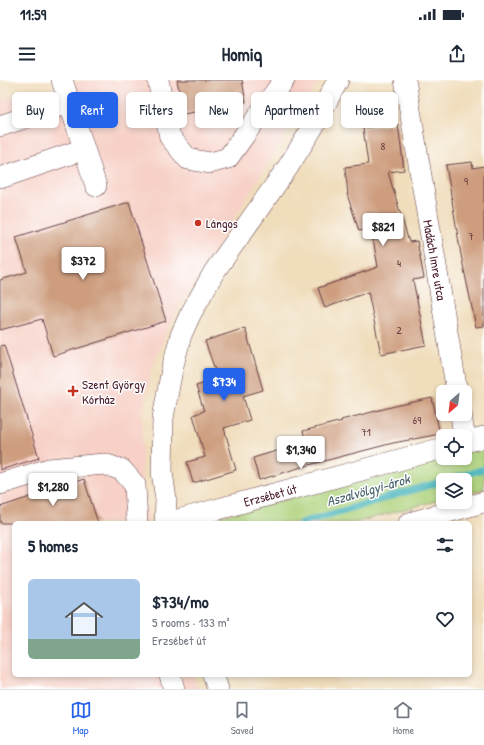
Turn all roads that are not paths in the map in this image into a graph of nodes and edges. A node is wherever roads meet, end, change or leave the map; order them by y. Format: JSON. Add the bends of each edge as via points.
{"nodes":[{"id":1,"x":62,"y":80,"type":"edge"},
{"id":2,"x":158,"y":80,"type":"edge"},
{"id":3,"x":284,"y":80,"type":"edge"},
{"id":4,"x":338,"y":80,"type":"edge"},
{"id":5,"x":405,"y":80,"type":"edge"},
{"id":6,"x":67,"y":96,"type":"edge"},
{"id":7,"x":67,"y":104,"type":"edge"},
{"id":8,"x":0,"y":126,"type":"edge"},
{"id":9,"x":77,"y":128,"type":"edge"},
{"id":10,"x":84,"y":149,"type":"junction"},
{"id":11,"x":3,"y":177,"type":"dead end"},
{"id":12,"x":96,"y":186,"type":"dead end"},
{"id":13,"x":456,"y":385,"type":"edge"},
{"id":14,"x":484,"y":437,"type":"edge"},
{"id":15,"x":472,"y":440,"type":"edge"},
{"id":16,"x":436,"y":450,"type":"edge"},
{"id":17,"x":0,"y":484,"type":"edge"},
{"id":18,"x":484,"y":502,"type":"edge"},
{"id":19,"x":137,"y":521,"type":"edge"},
{"id":20,"x":166,"y":521,"type":"edge"},
{"id":21,"x":173,"y":521,"type":"edge"},
{"id":22,"x":416,"y":521,"type":"edge"},
{"id":23,"x":171,"y":677,"type":"edge"},
{"id":24,"x":214,"y":677,"type":"edge"},
{"id":25,"x":174,"y":689,"type":"edge"},
{"id":26,"x":218,"y":689,"type":"edge"}],
"edges":[{"from":1,"to":6,"type":"street"},
{"from":2,"to":3,"type":"street","via":[[170,137],[188,159],[210,163],[228,158]]},
{"from":4,"to":20,"type":"street","via":[[288,167],[214,272],[181,335],[163,418],[162,472]]},
{"from":5,"to":13,"type":"street","name":"Madách Imre utca"},
{"from":7,"to":8,"type":"street"},
{"from":9,"to":10,"type":"street"},
{"from":10,"to":11,"type":"street"},
{"from":10,"to":12,"type":"street"},
{"from":14,"to":15,"type":"street"},
{"from":16,"to":21,"type":"street","name":"Erzsébet út"},
{"from":17,"to":19,"type":"street","via":[[49,469],[104,464],[122,470],[135,485]]},
{"from":18,"to":22,"type":"street"},
{"from":23,"to":25,"type":"street"},
{"from":24,"to":26,"type":"street"}]}
